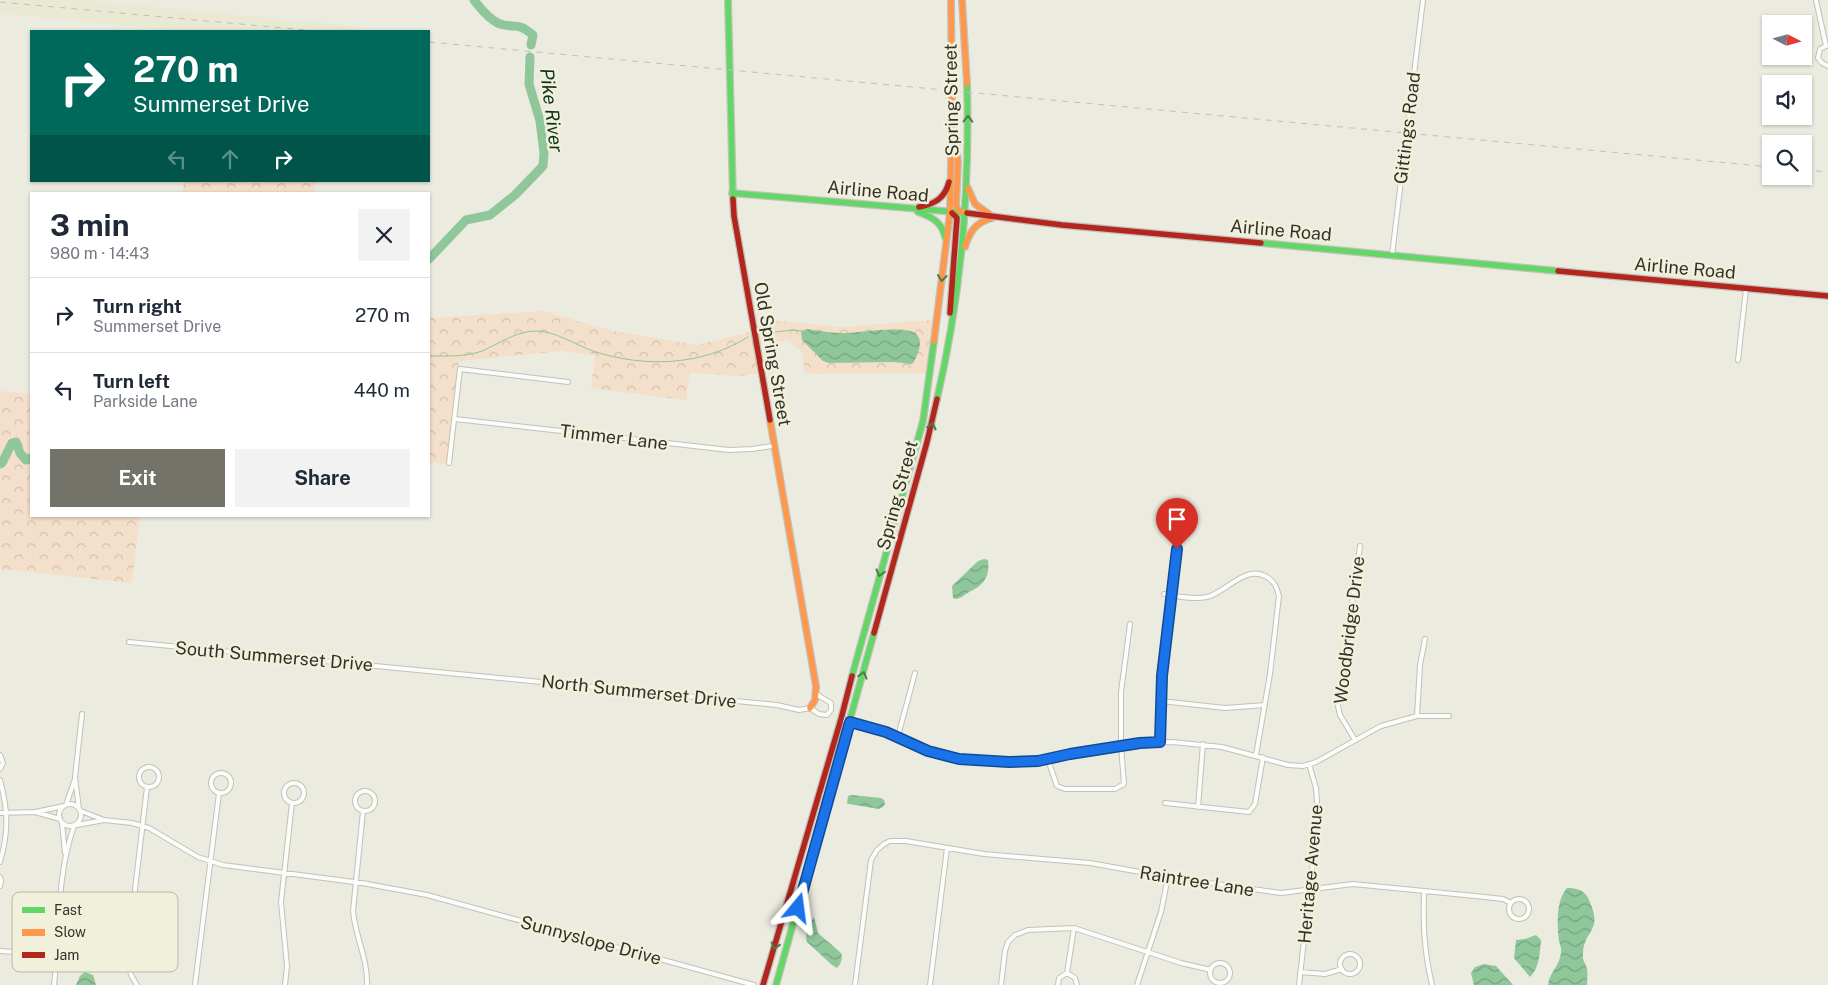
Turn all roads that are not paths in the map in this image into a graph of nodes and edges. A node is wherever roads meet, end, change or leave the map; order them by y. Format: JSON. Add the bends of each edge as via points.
{"nodes":[{"id":1,"x":728,"y":0,"type":"edge"},
{"id":2,"x":951,"y":0,"type":"edge"},
{"id":3,"x":962,"y":0,"type":"edge"},
{"id":4,"x":1423,"y":0,"type":"edge"},
{"id":5,"x":1816,"y":0,"type":"edge"},
{"id":6,"x":1827,"y":46,"type":"edge"},
{"id":7,"x":1828,"y":66,"type":"edge"},
{"id":8,"x":952,"y":119,"type":"junction"},
{"id":9,"x":952,"y":165,"type":"junction"},
{"id":10,"x":967,"y":180,"type":"junction"},
{"id":11,"x":732,"y":193,"type":"junction"},
{"id":12,"x":909,"y":208,"type":"junction"},
{"id":13,"x":950,"y":212,"type":"junction"},
{"id":14,"x":964,"y":213,"type":"junction"},
{"id":15,"x":996,"y":217,"type":"junction"},
{"id":16,"x":946,"y":247,"type":"junction"},
{"id":17,"x":1392,"y":255,"type":"junction"},
{"id":18,"x":960,"y":262,"type":"junction"},
{"id":19,"x":1746,"y":288,"type":"junction"},
{"id":20,"x":1828,"y":296,"type":"edge"},
{"id":21,"x":950,"y":340,"type":"junction"},
{"id":22,"x":1738,"y":360,"type":"dead end"},
{"id":23,"x":568,"y":382,"type":"dead end"},
{"id":24,"x":455,"y":419,"type":"junction"},
{"id":25,"x":774,"y":446,"type":"junction"},
{"id":26,"x":449,"y":463,"type":"dead end"},
{"id":27,"x":1180,"y":530,"type":"dead end"},
{"id":28,"x":1360,"y":546,"type":"dead end"},
{"id":29,"x":1164,"y":594,"type":"dead end"},
{"id":30,"x":1170,"y":595,"type":"junction"},
{"id":31,"x":1130,"y":624,"type":"dead end"},
{"id":32,"x":1425,"y":640,"type":"dead end"},
{"id":33,"x":129,"y":642,"type":"dead end"},
{"id":34,"x":419,"y":670,"type":"joint"},
{"id":35,"x":915,"y":673,"type":"dead end"},
{"id":36,"x":816,"y":694,"type":"junction"},
{"id":37,"x":1161,"y":702,"type":"junction"},
{"id":38,"x":1264,"y":705,"type":"junction"},
{"id":39,"x":810,"y":708,"type":"junction"},
{"id":40,"x":82,"y":714,"type":"dead end"},
{"id":41,"x":1417,"y":716,"type":"junction"},
{"id":42,"x":1449,"y":716,"type":"dead end"},
{"id":43,"x":840,"y":719,"type":"junction"},
{"id":44,"x":850,"y":722,"type":"junction"},
{"id":45,"x":898,"y":736,"type":"junction"},
{"id":46,"x":1355,"y":740,"type":"junction"},
{"id":47,"x":1160,"y":742,"type":"junction"},
{"id":48,"x":1202,"y":744,"type":"junction"},
{"id":49,"x":1121,"y":746,"type":"junction"},
{"id":50,"x":0,"y":755,"type":"edge"},
{"id":51,"x":1256,"y":755,"type":"junction"},
{"id":52,"x":1263,"y":757,"type":"junction"},
{"id":53,"x":1048,"y":760,"type":"junction"},
{"id":54,"x":1310,"y":764,"type":"junction"},
{"id":55,"x":0,"y":769,"type":"edge"},
{"id":56,"x":75,"y":777,"type":"junction"},
{"id":57,"x":0,"y":780,"type":"edge"},
{"id":58,"x":148,"y":787,"type":"junction"},
{"id":59,"x":219,"y":793,"type":"junction"},
{"id":60,"x":292,"y":803,"type":"junction"},
{"id":61,"x":1165,"y":803,"type":"dead end"},
{"id":62,"x":65,"y":806,"type":"junction"},
{"id":63,"x":1198,"y":807,"type":"junction"},
{"id":64,"x":80,"y":810,"type":"junction"},
{"id":65,"x":363,"y":811,"type":"junction"},
{"id":66,"x":7,"y":812,"type":"junction"},
{"id":67,"x":35,"y":812,"type":"junction"},
{"id":68,"x":0,"y":813,"type":"edge"},
{"id":69,"x":104,"y":820,"type":"junction"},
{"id":70,"x":61,"y":821,"type":"junction"},
{"id":71,"x":76,"y":826,"type":"junction"},
{"id":72,"x":142,"y":826,"type":"junction"},
{"id":73,"x":947,"y":848,"type":"junction"},
{"id":74,"x":65,"y":857,"type":"junction"},
{"id":75,"x":0,"y":862,"type":"edge"},
{"id":76,"x":210,"y":862,"type":"junction"},
{"id":77,"x":284,"y":873,"type":"junction"},
{"id":78,"x":0,"y":877,"type":"edge"},
{"id":79,"x":1168,"y":877,"type":"junction"},
{"id":80,"x":355,"y":882,"type":"junction"},
{"id":81,"x":0,"y":886,"type":"edge"},
{"id":82,"x":1309,"y":891,"type":"junction"},
{"id":83,"x":1424,"y":891,"type":"junction"},
{"id":84,"x":60,"y":892,"type":"edge"},
{"id":85,"x":134,"y":892,"type":"edge"},
{"id":86,"x":1511,"y":903,"type":"junction"},
{"id":87,"x":1074,"y":928,"type":"junction"},
{"id":88,"x":1148,"y":952,"type":"junction"},
{"id":89,"x":1342,"y":969,"type":"junction"},
{"id":90,"x":1211,"y":970,"type":"junction"},
{"id":91,"x":55,"y":972,"type":"edge"},
{"id":92,"x":130,"y":972,"type":"edge"},
{"id":93,"x":1300,"y":972,"type":"junction"},
{"id":94,"x":1067,"y":974,"type":"junction"},
{"id":95,"x":54,"y":985,"type":"edge"},
{"id":96,"x":137,"y":985,"type":"edge"},
{"id":97,"x":194,"y":985,"type":"edge"},
{"id":98,"x":285,"y":985,"type":"edge"},
{"id":99,"x":367,"y":985,"type":"edge"},
{"id":100,"x":754,"y":985,"type":"edge"},
{"id":101,"x":763,"y":985,"type":"edge"},
{"id":102,"x":776,"y":985,"type":"edge"},
{"id":103,"x":854,"y":985,"type":"edge"},
{"id":104,"x":930,"y":985,"type":"edge"},
{"id":105,"x":1001,"y":985,"type":"edge"},
{"id":106,"x":1058,"y":985,"type":"edge"},
{"id":107,"x":1077,"y":985,"type":"edge"},
{"id":108,"x":1137,"y":985,"type":"edge"},
{"id":109,"x":1299,"y":985,"type":"edge"},
{"id":110,"x":1432,"y":985,"type":"edge"}],
"edges":[{"from":1,"to":11,"type":"main road","name":"Old Spring Street"},
{"from":2,"to":8,"type":"main road","name":"Spring Street"},
{"from":10,"to":3,"type":"main road","name":"Spring Street","one_way":true,"via":[[969,92]]},
{"from":4,"to":17,"type":"street","name":"Gittings Road"},
{"from":5,"to":6,"type":"street"},
{"from":6,"to":7,"type":"street","via":[[1820,50],[1818,58]]},
{"from":8,"to":9,"type":"main road","name":"Spring Street"},
{"from":8,"to":14,"type":"main road","via":[[958,152],[956,206]]},
{"from":9,"to":12,"type":"main road","via":[[941,200]]},
{"from":9,"to":13,"type":"main road","name":"Spring Street"},
{"from":10,"to":14,"type":"main road","name":"Spring Street"},
{"from":10,"to":15,"type":"main road","via":[[973,202]]},
{"from":11,"to":12,"type":"main road","name":"Airline Road"},
{"from":11,"to":25,"type":"main road","name":"Old Spring Street"},
{"from":12,"to":13,"type":"main road","name":"Airline Road"},
{"from":12,"to":16,"type":"main road","via":[[940,222]]},
{"from":13,"to":14,"type":"main road","name":"Airline Road"},
{"from":13,"to":16,"type":"main road","name":"Spring Street"},
{"from":13,"to":21,"type":"main road","via":[[957,218]]},
{"from":14,"to":15,"type":"main road","name":"Airline Road"},
{"from":14,"to":18,"type":"main road","name":"Spring Street"},
{"from":15,"to":17,"type":"main road","name":"Airline Road"},
{"from":15,"to":18,"type":"main road","via":[[973,226]]},
{"from":16,"to":43,"type":"main road","name":"Spring Street","one_way":true,"via":[[923,421]]},
{"from":17,"to":19,"type":"main road","name":"Airline Road"},
{"from":18,"to":21,"type":"main road","name":"Spring Street"},
{"from":19,"to":20,"type":"main road","name":"Airline Road"},
{"from":19,"to":22,"type":"street"},
{"from":44,"to":21,"type":"main road","name":"Spring Street","one_way":true,"via":[[940,393]]},
{"from":23,"to":24,"type":"street","via":[[460,370]]},
{"from":24,"to":25,"type":"street","name":"Timmer Lane","via":[[729,450]]},
{"from":24,"to":26,"type":"street"},
{"from":25,"to":36,"type":"main road","name":"Old Spring Street"},
{"from":27,"to":30,"type":"street"},
{"from":28,"to":46,"type":"street","name":"Woodbridge Drive","via":[[1338,706]]},
{"from":29,"to":30,"type":"street"},
{"from":30,"to":37,"type":"street"},
{"from":30,"to":38,"type":"street","via":[[1209,596],[1250,574],[1262,575],[1272,581],[1279,596]]},
{"from":31,"to":49,"type":"street","via":[[1121,692]]},
{"from":32,"to":41,"type":"street"},
{"from":33,"to":34,"type":"street","name":"South Summerset Drive"},
{"from":34,"to":39,"type":"street","name":"North Summerset Drive","via":[[777,705],[799,710]]},
{"from":35,"to":45,"type":"street"},
{"from":36,"to":39,"type":"main road","via":[[815,703]]},
{"from":36,"to":39,"type":"street","name":"North Summerset Drive","via":[[831,704],[831,710],[827,715]]},
{"from":37,"to":38,"type":"street","via":[[1226,708]]},
{"from":37,"to":47,"type":"street"},
{"from":38,"to":51,"type":"street"},
{"from":40,"to":56,"type":"street"},
{"from":41,"to":42,"type":"street"},
{"from":41,"to":46,"type":"street","via":[[1381,726]]},
{"from":43,"to":44,"type":"street"},
{"from":43,"to":101,"type":"main road","name":"Spring Street","one_way":true},
{"from":44,"to":45,"type":"street"},
{"from":44,"to":102,"type":"main road","name":"Spring Street"},
{"from":45,"to":53,"type":"street","via":[[928,751],[959,759]]},
{"from":46,"to":54,"type":"street"},
{"from":47,"to":48,"type":"street"},
{"from":47,"to":49,"type":"street"},
{"from":48,"to":51,"type":"street"},
{"from":48,"to":63,"type":"street"},
{"from":49,"to":53,"type":"street"},
{"from":49,"to":53,"type":"street","via":[[1124,784],[1119,788],[1065,789],[1057,786]]},
{"from":50,"to":55,"type":"street","via":[[3,763]]},
{"from":51,"to":52,"type":"street"},
{"from":52,"to":54,"type":"street","via":[[1288,765]]},
{"from":52,"to":63,"type":"street","via":[[1255,804],[1249,812]]},
{"from":54,"to":82,"type":"street","name":"Heritage Avenue","via":[[1318,816]]},
{"from":56,"to":62,"type":"street"},
{"from":56,"to":64,"type":"street"},
{"from":57,"to":66,"type":"street"},
{"from":58,"to":58,"type":"street","via":[[154,785],[158,778],[157,771],[149,767],[140,772],[139,778]]},
{"from":58,"to":72,"type":"street"},
{"from":59,"to":59,"type":"street","via":[[225,792],[230,784],[229,778],[221,773],[211,781],[213,790]]},
{"from":59,"to":76,"type":"street"},
{"from":60,"to":60,"type":"street","via":[[298,802],[303,794],[297,784],[290,784],[284,791],[284,797]]},
{"from":60,"to":77,"type":"street"},
{"from":61,"to":63,"type":"street"},
{"from":62,"to":64,"type":"street","via":[[72,804]]},
{"from":62,"to":67,"type":"street"},
{"from":62,"to":70,"type":"street","via":[[60,811]]},
{"from":64,"to":69,"type":"street"},
{"from":64,"to":71,"type":"street","via":[[82,817]]},
{"from":65,"to":65,"type":"street","via":[[369,810],[375,802],[368,792],[359,794],[356,799],[356,805]]},
{"from":65,"to":80,"type":"street"},
{"from":66,"to":67,"type":"street"},
{"from":66,"to":68,"type":"street"},
{"from":66,"to":75,"type":"street","via":[[6,839]]},
{"from":67,"to":70,"type":"street"},
{"from":69,"to":71,"type":"street"},
{"from":69,"to":72,"type":"street","name":"Sunnyslope Drive"},
{"from":70,"to":71,"type":"street","via":[[67,826]]},
{"from":70,"to":74,"type":"street"},
{"from":71,"to":74,"type":"street"},
{"from":72,"to":76,"type":"street","name":"Sunnyslope Drive"},
{"from":72,"to":85,"type":"street"},
{"from":73,"to":79,"type":"street","name":"Raintree Lane","via":[[1083,862]]},
{"from":73,"to":103,"type":"street","name":"Raintree Lane","via":[[890,841],[873,855]]},
{"from":73,"to":104,"type":"street"},
{"from":74,"to":84,"type":"street"},
{"from":76,"to":77,"type":"street","name":"Sunnyslope Drive"},
{"from":76,"to":97,"type":"street"},
{"from":77,"to":80,"type":"street","name":"Sunnyslope Drive"},
{"from":77,"to":98,"type":"street","via":[[281,913],[287,966]]},
{"from":78,"to":81,"type":"street"},
{"from":79,"to":82,"type":"street","name":"Raintree Lane","via":[[1281,893]]},
{"from":79,"to":88,"type":"street"},
{"from":80,"to":99,"type":"street","via":[[354,919],[365,960]]},
{"from":80,"to":100,"type":"street","name":"Sunnyslope Drive","via":[[427,895]]},
{"from":82,"to":83,"type":"street","name":"Raintree Lane","via":[[1353,884]]},
{"from":82,"to":93,"type":"street","name":"Heritage Avenue"},
{"from":83,"to":86,"type":"street","name":"Raintree Lane","via":[[1503,899]]},
{"from":83,"to":110,"type":"street","via":[[1425,956]]},
{"from":86,"to":86,"type":"street","via":[[1509,909],[1514,918],[1526,916],[1529,910],[1525,902],[1520,899]]},
{"from":87,"to":88,"type":"street"},
{"from":87,"to":94,"type":"street"},
{"from":87,"to":105,"type":"street","via":[[1028,930],[1014,936],[1006,946]]},
{"from":88,"to":90,"type":"street"},
{"from":88,"to":108,"type":"street"},
{"from":89,"to":89,"type":"street","via":[[1347,973],[1356,972],[1360,968],[1358,958],[1346,955]]},
{"from":89,"to":93,"type":"street","via":[[1325,974]]},
{"from":90,"to":90,"type":"street","via":[[1213,979],[1218,982],[1227,980],[1230,975],[1229,968],[1221,963]]},
{"from":91,"to":95,"type":"street"},
{"from":92,"to":96,"type":"street"},
{"from":93,"to":109,"type":"street","name":"Heritage Avenue"},
{"from":94,"to":106,"type":"street","via":[[1059,978]]},
{"from":94,"to":107,"type":"street","via":[[1075,978]]}]}
